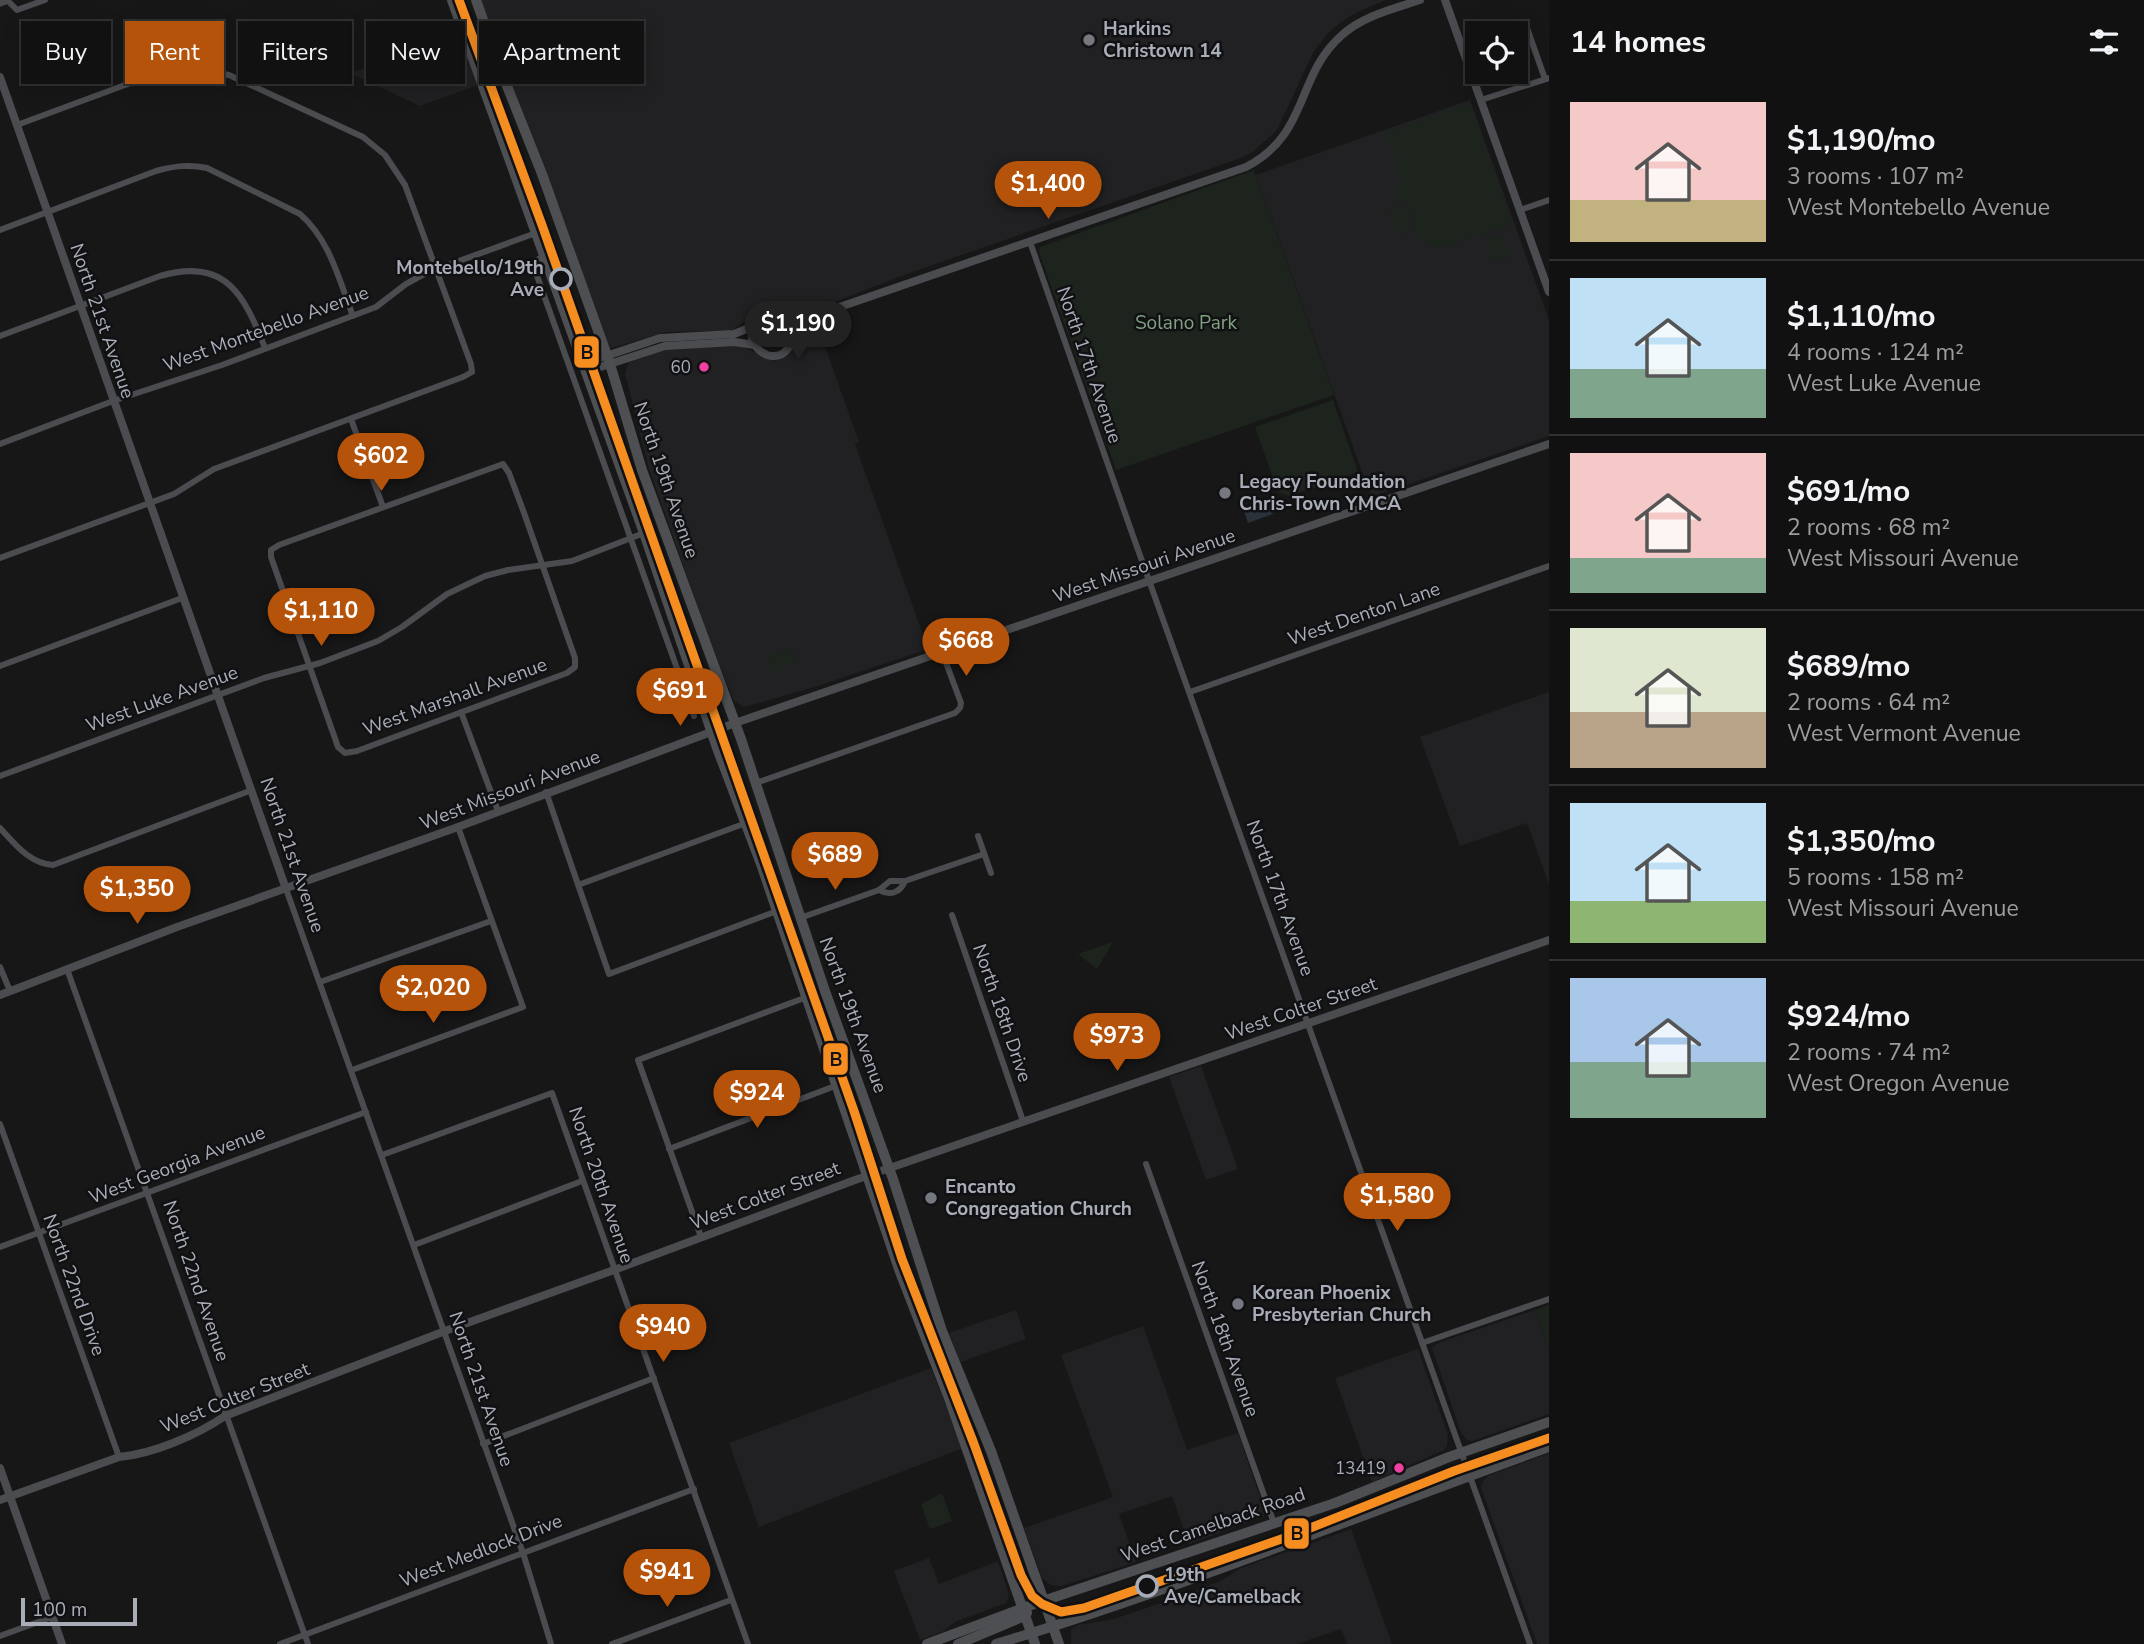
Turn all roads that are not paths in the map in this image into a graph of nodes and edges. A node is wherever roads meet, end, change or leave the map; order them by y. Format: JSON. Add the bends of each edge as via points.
{"nodes":[{"id":1,"x":6,"y":0,"type":"edge"},
{"id":2,"x":45,"y":0,"type":"edge"},
{"id":3,"x":452,"y":0,"type":"edge"},
{"id":4,"x":476,"y":0,"type":"edge"},
{"id":5,"x":1420,"y":0,"type":"edge"},
{"id":6,"x":1445,"y":0,"type":"edge"},
{"id":7,"x":0,"y":2,"type":"edge"},
{"id":8,"x":1528,"y":30,"type":"edge"},
{"id":9,"x":0,"y":77,"type":"edge"},
{"id":10,"x":1547,"y":78,"type":"edge"},
{"id":11,"x":1481,"y":100,"type":"junction"},
{"id":12,"x":17,"y":125,"type":"junction"},
{"id":13,"x":1549,"y":200,"type":"edge"},
{"id":14,"x":1520,"y":210,"type":"junction"},
{"id":15,"x":47,"y":213,"type":"junction"},
{"id":16,"x":0,"y":230,"type":"edge"},
{"id":17,"x":536,"y":233,"type":"junction"},
{"id":18,"x":1030,"y":242,"type":"junction"},
{"id":19,"x":544,"y":256,"type":"junction"},
{"id":20,"x":437,"y":269,"type":"junction"},
{"id":21,"x":1549,"y":292,"type":"edge"},
{"id":22,"x":79,"y":305,"type":"junction"},
{"id":23,"x":831,"y":310,"type":"junction"},
{"id":24,"x":784,"y":315,"type":"junction"},
{"id":25,"x":353,"y":316,"type":"junction"},
{"id":26,"x":754,"y":326,"type":"junction"},
{"id":27,"x":0,"y":336,"type":"edge"},
{"id":28,"x":795,"y":337,"type":"junction"},
{"id":29,"x":755,"y":345,"type":"junction"},
{"id":30,"x":265,"y":348,"type":"junction"},
{"id":31,"x":608,"y":360,"type":"junction"},
{"id":32,"x":583,"y":368,"type":"junction"},
{"id":33,"x":113,"y":401,"type":"junction"},
{"id":34,"x":351,"y":419,"type":"junction"},
{"id":35,"x":0,"y":444,"type":"edge"},
{"id":36,"x":1549,"y":444,"type":"edge"},
{"id":37,"x":149,"y":502,"type":"junction"},
{"id":38,"x":383,"y":507,"type":"junction"},
{"id":39,"x":644,"y":533,"type":"junction"},
{"id":40,"x":630,"y":539,"type":"junction"},
{"id":41,"x":0,"y":558,"type":"edge"},
{"id":42,"x":542,"y":565,"type":"junction"},
{"id":43,"x":1549,"y":566,"type":"edge"},
{"id":44,"x":1150,"y":582,"type":"junction"},
{"id":45,"x":182,"y":598,"type":"junction"},
{"id":46,"x":942,"y":652,"type":"junction"},
{"id":47,"x":0,"y":666,"type":"edge"},
{"id":48,"x":309,"y":666,"type":"junction"},
{"id":49,"x":1190,"y":692,"type":"junction"},
{"id":50,"x":218,"y":695,"type":"junction"},
{"id":51,"x":461,"y":712,"type":"junction"},
{"id":52,"x":694,"y":716,"type":"dead end"},
{"id":53,"x":735,"y":723,"type":"junction"},
{"id":54,"x":711,"y":732,"type":"junction"},
{"id":55,"x":0,"y":776,"type":"edge"},
{"id":56,"x":755,"y":783,"type":"junction"},
{"id":57,"x":252,"y":790,"type":"junction"},
{"id":58,"x":546,"y":792,"type":"junction"},
{"id":59,"x":498,"y":811,"type":"junction"},
{"id":60,"x":746,"y":823,"type":"junction"},
{"id":61,"x":458,"y":827,"type":"junction"},
{"id":62,"x":0,"y":828,"type":"edge"},
{"id":63,"x":978,"y":836,"type":"dead end"},
{"id":64,"x":984,"y":854,"type":"junction"},
{"id":65,"x":991,"y":873,"type":"dead end"},
{"id":66,"x":905,"y":881,"type":"junction"},
{"id":67,"x":578,"y":885,"type":"junction"},
{"id":68,"x":286,"y":889,"type":"junction"},
{"id":69,"x":879,"y":890,"type":"junction"},
{"id":70,"x":777,"y":911,"type":"junction"},
{"id":71,"x":952,"y":915,"type":"dead end"},
{"id":72,"x":800,"y":918,"type":"junction"},
{"id":73,"x":491,"y":921,"type":"junction"},
{"id":74,"x":1549,"y":940,"type":"edge"},
{"id":75,"x":0,"y":967,"type":"edge"},
{"id":76,"x":67,"y":969,"type":"junction"},
{"id":77,"x":320,"y":982,"type":"junction"},
{"id":78,"x":10,"y":991,"type":"junction"},
{"id":79,"x":0,"y":995,"type":"edge"},
{"id":80,"x":807,"y":997,"type":"junction"},
{"id":81,"x":1308,"y":1023,"type":"junction"},
{"id":82,"x":352,"y":1070,"type":"junction"},
{"id":83,"x":835,"y":1086,"type":"junction"},
{"id":84,"x":366,"y":1112,"type":"junction"},
{"id":85,"x":1023,"y":1121,"type":"junction"},
{"id":86,"x":0,"y":1124,"type":"edge"},
{"id":87,"x":669,"y":1149,"type":"junction"},
{"id":88,"x":382,"y":1155,"type":"junction"},
{"id":89,"x":1146,"y":1164,"type":"dead end"},
{"id":90,"x":889,"y":1168,"type":"junction"},
{"id":91,"x":866,"y":1176,"type":"junction"},
{"id":92,"x":582,"y":1181,"type":"junction"},
{"id":93,"x":149,"y":1194,"type":"junction"},
{"id":94,"x":39,"y":1233,"type":"junction"},
{"id":95,"x":701,"y":1237,"type":"junction"},
{"id":96,"x":414,"y":1245,"type":"junction"},
{"id":97,"x":0,"y":1247,"type":"edge"},
{"id":98,"x":614,"y":1270,"type":"junction"},
{"id":99,"x":1549,"y":1299,"type":"edge"},
{"id":100,"x":445,"y":1331,"type":"junction"},
{"id":101,"x":1422,"y":1343,"type":"junction"},
{"id":102,"x":654,"y":1378,"type":"junction"},
{"id":103,"x":225,"y":1416,"type":"junction"},
{"id":104,"x":1549,"y":1422,"type":"edge"},
{"id":105,"x":483,"y":1444,"type":"junction"},
{"id":106,"x":1549,"y":1447,"type":"edge"},
{"id":107,"x":1461,"y":1452,"type":"junction"},
{"id":108,"x":118,"y":1457,"type":"junction"},
{"id":109,"x":0,"y":1468,"type":"edge"},
{"id":110,"x":1470,"y":1477,"type":"junction"},
{"id":111,"x":694,"y":1489,"type":"junction"},
{"id":112,"x":10,"y":1497,"type":"junction"},
{"id":113,"x":0,"y":1500,"type":"edge"},
{"id":114,"x":1274,"y":1523,"type":"junction"},
{"id":115,"x":523,"y":1553,"type":"junction"},
{"id":116,"x":731,"y":1600,"type":"junction"},
{"id":117,"x":1039,"y":1602,"type":"junction"},
{"id":118,"x":1023,"y":1612,"type":"junction"},
{"id":119,"x":52,"y":1617,"type":"junction"},
{"id":120,"x":1055,"y":1626,"type":"junction"},
{"id":121,"x":305,"y":1635,"type":"junction"},
{"id":122,"x":0,"y":1636,"type":"edge"},
{"id":123,"x":1034,"y":1636,"type":"edge"},
{"id":124,"x":62,"y":1644,"type":"edge"},
{"id":125,"x":281,"y":1644,"type":"edge"},
{"id":126,"x":308,"y":1644,"type":"edge"},
{"id":127,"x":551,"y":1644,"type":"edge"},
{"id":128,"x":612,"y":1644,"type":"edge"},
{"id":129,"x":748,"y":1644,"type":"edge"},
{"id":130,"x":927,"y":1644,"type":"edge"},
{"id":131,"x":958,"y":1644,"type":"edge"},
{"id":132,"x":996,"y":1644,"type":"edge"},
{"id":133,"x":1043,"y":1644,"type":"edge"},
{"id":134,"x":1059,"y":1644,"type":"edge"},
{"id":135,"x":1530,"y":1644,"type":"edge"}],
"edges":[{"from":1,"to":2,"type":"street","via":[[17,10]]},
{"from":1,"to":7,"type":"main road"},
{"from":3,"to":17,"type":"main road","name":"North 19th Avenue"},
{"from":4,"to":31,"type":"main road","name":"North 19th Avenue"},
{"from":5,"to":18,"type":"street","via":[[1369,18],[1341,36],[1322,58],[1285,135],[1259,160]]},
{"from":6,"to":11,"type":"street"},
{"from":8,"to":10,"type":"street"},
{"from":9,"to":12,"type":"street","name":"North 21st Avenue"},
{"from":10,"to":11,"type":"street"},
{"from":11,"to":14,"type":"street"},
{"from":12,"to":15,"type":"street","name":"North 21st Avenue"},
{"from":12,"to":20,"type":"street","via":[[160,72],[197,69],[229,75],[363,137],[385,155],[405,185]]},
{"from":13,"to":14,"type":"street"},
{"from":14,"to":21,"type":"street"},
{"from":15,"to":16,"type":"street"},
{"from":15,"to":22,"type":"street","name":"North 21st Avenue"},
{"from":15,"to":25,"type":"street","via":[[173,166],[207,168],[300,214],[311,224],[326,247]]},
{"from":17,"to":19,"type":"main road","name":"North 19th Avenue"},
{"from":17,"to":20,"type":"street","name":"West Montebello Avenue"},
{"from":18,"to":23,"type":"street"},
{"from":18,"to":44,"type":"street","name":"North 17th Avenue"},
{"from":19,"to":32,"type":"main road","name":"North 19th Avenue"},
{"from":19,"to":40,"type":"street","name":"North 19th Avenue","via":[[537,260],[536,273]]},
{"from":20,"to":25,"type":"street","name":"West Montebello Avenue"},
{"from":20,"to":34,"type":"street","via":[[472,372]]},
{"from":22,"to":27,"type":"street"},
{"from":22,"to":30,"type":"street","via":[[160,276],[197,270],[230,283],[241,295]]},
{"from":22,"to":33,"type":"street","name":"North 21st Avenue"},
{"from":23,"to":24,"type":"street","via":[[797,318]]},
{"from":23,"to":28,"type":"street"},
{"from":24,"to":26,"type":"street","via":[[767,314]]},
{"from":24,"to":28,"type":"street","via":[[793,324]]},
{"from":25,"to":30,"type":"street","name":"West Montebello Avenue"},
{"from":26,"to":29,"type":"street"},
{"from":26,"to":31,"type":"street","via":[[734,334],[660,338]]},
{"from":28,"to":29,"type":"street","via":[[785,353],[772,356]]},
{"from":29,"to":31,"type":"street","via":[[665,346]]},
{"from":30,"to":33,"type":"street","name":"West Montebello Avenue"},
{"from":31,"to":32,"type":"street"},
{"from":31,"to":53,"type":"main road","name":"North 19th Avenue","via":[[658,516]]},
{"from":32,"to":39,"type":"main road","name":"North 19th Avenue"},
{"from":33,"to":35,"type":"street","name":"West Montebello Avenue"},
{"from":33,"to":37,"type":"street","name":"North 21st Avenue"},
{"from":34,"to":37,"type":"street","via":[[214,469],[174,494]]},
{"from":34,"to":38,"type":"street"},
{"from":36,"to":44,"type":"street","name":"West Missouri Avenue"},
{"from":37,"to":41,"type":"street"},
{"from":37,"to":45,"type":"street","name":"North 21st Avenue"},
{"from":38,"to":42,"type":"street","via":[[503,464]]},
{"from":38,"to":48,"type":"street","via":[[271,550]]},
{"from":39,"to":40,"type":"street","name":"West Luke Avenue"},
{"from":39,"to":54,"type":"main road","name":"North 19th Avenue"},
{"from":40,"to":42,"type":"street","name":"West Luke Avenue","via":[[572,561]]},
{"from":40,"to":52,"type":"street","name":"North 19th Avenue"},
{"from":42,"to":48,"type":"street","name":"West Luke Avenue","via":[[470,582],[378,641]]},
{"from":42,"to":51,"type":"street","name":"West Marshall Avenue","via":[[575,667]]},
{"from":43,"to":49,"type":"street","name":"West Denton Lane"},
{"from":44,"to":46,"type":"street","name":"West Missouri Avenue"},
{"from":44,"to":49,"type":"street","name":"North 17th Avenue"},
{"from":45,"to":47,"type":"street"},
{"from":45,"to":50,"type":"street","name":"North 21st Avenue"},
{"from":46,"to":53,"type":"street","name":"West Missouri Avenue"},
{"from":46,"to":56,"type":"street","via":[[960,708]]},
{"from":48,"to":50,"type":"street","name":"West Luke Avenue"},
{"from":48,"to":51,"type":"street","name":"West Marshall Avenue","via":[[338,747],[345,753]]},
{"from":49,"to":81,"type":"street","name":"North 17th Avenue"},
{"from":50,"to":55,"type":"street","name":"West Luke Avenue"},
{"from":50,"to":57,"type":"street","name":"North 21st Avenue"},
{"from":51,"to":59,"type":"street"},
{"from":53,"to":54,"type":"street","name":"West Missouri Avenue"},
{"from":53,"to":56,"type":"main road","name":"North 19th Avenue"},
{"from":54,"to":58,"type":"street","name":"West Missouri Avenue"},
{"from":54,"to":60,"type":"main road","name":"North 19th Avenue"},
{"from":56,"to":72,"type":"main road","name":"North 19th Avenue"},
{"from":57,"to":62,"type":"street","via":[[53,865],[33,860]]},
{"from":57,"to":68,"type":"street","name":"North 21st Avenue"},
{"from":58,"to":59,"type":"street","name":"West Missouri Avenue"},
{"from":58,"to":67,"type":"street"},
{"from":59,"to":61,"type":"street","name":"West Missouri Avenue"},
{"from":60,"to":67,"type":"street"},
{"from":60,"to":70,"type":"main road","name":"North 19th Avenue"},
{"from":61,"to":68,"type":"street","name":"West Missouri Avenue"},
{"from":61,"to":73,"type":"street"},
{"from":63,"to":64,"type":"street"},
{"from":64,"to":65,"type":"street"},
{"from":64,"to":66,"type":"street"},
{"from":66,"to":69,"type":"street","via":[[890,881]]},
{"from":66,"to":69,"type":"street","via":[[896,892]]},
{"from":67,"to":70,"type":"street","via":[[609,974]]},
{"from":68,"to":76,"type":"street","name":"West Missouri Avenue"},
{"from":68,"to":77,"type":"street","name":"North 21st Avenue"},
{"from":69,"to":72,"type":"street"},
{"from":70,"to":80,"type":"main road","name":"North 19th Avenue"},
{"from":71,"to":85,"type":"street","name":"North 18th Drive"},
{"from":72,"to":90,"type":"main road","name":"North 19th Avenue"},
{"from":73,"to":77,"type":"street"},
{"from":73,"to":82,"type":"street","via":[[523,1007]]},
{"from":74,"to":81,"type":"street","name":"West Colter Street"},
{"from":75,"to":78,"type":"street"},
{"from":76,"to":78,"type":"street","name":"West Missouri Avenue"},
{"from":76,"to":93,"type":"street","name":"North 22nd Avenue"},
{"from":77,"to":82,"type":"street","name":"North 21st Avenue"},
{"from":78,"to":79,"type":"street","name":"West Missouri Avenue"},
{"from":80,"to":83,"type":"main road","name":"North 19th Avenue"},
{"from":80,"to":87,"type":"street","via":[[638,1060]]},
{"from":81,"to":85,"type":"street","name":"West Colter Street"},
{"from":81,"to":101,"type":"street","name":"North 17th Avenue"},
{"from":82,"to":84,"type":"street","name":"North 21st Avenue"},
{"from":83,"to":87,"type":"street"},
{"from":83,"to":91,"type":"main road","name":"North 19th Avenue"},
{"from":84,"to":88,"type":"street","name":"North 21st Avenue"},
{"from":84,"to":93,"type":"street","name":"West Georgia Avenue"},
{"from":85,"to":90,"type":"street","name":"West Colter Street"},
{"from":86,"to":94,"type":"street","name":"North 22nd Drive"},
{"from":87,"to":95,"type":"street"},
{"from":88,"to":92,"type":"street","name":"North 20th Avenue","via":[[552,1093]]},
{"from":88,"to":96,"type":"street","name":"North 21st Avenue"},
{"from":89,"to":114,"type":"street","name":"North 18th Avenue"},
{"from":90,"to":91,"type":"street","name":"West Colter Street"},
{"from":90,"to":117,"type":"main road","name":"North 19th Avenue","via":[[942,1331],[1039,1586]]},
{"from":91,"to":95,"type":"street","name":"West Colter Street"},
{"from":91,"to":118,"type":"main road","name":"North 19th Avenue"},
{"from":92,"to":96,"type":"street"},
{"from":92,"to":98,"type":"street","name":"North 20th Avenue"},
{"from":93,"to":94,"type":"street","name":"West Georgia Avenue"},
{"from":93,"to":103,"type":"street","name":"North 22nd Avenue"},
{"from":94,"to":97,"type":"street","name":"West Georgia Avenue"},
{"from":94,"to":108,"type":"street","name":"North 22nd Drive"},
{"from":95,"to":98,"type":"street","name":"West Colter Street"},
{"from":96,"to":100,"type":"street","name":"North 21st Avenue"},
{"from":98,"to":100,"type":"street","name":"West Colter Street"},
{"from":98,"to":102,"type":"street","name":"North 20th Avenue"},
{"from":99,"to":101,"type":"street"},
{"from":100,"to":103,"type":"street","name":"West Colter Street"},
{"from":100,"to":105,"type":"street","name":"North 21st Avenue"},
{"from":101,"to":107,"type":"street","name":"North 17th Avenue"},
{"from":102,"to":105,"type":"street"},
{"from":102,"to":111,"type":"street","name":"North 20th Avenue"},
{"from":103,"to":108,"type":"street","name":"West Colter Street","via":[[206,1429],[160,1447]]},
{"from":103,"to":121,"type":"street","name":"North 22nd Avenue"},
{"from":104,"to":107,"type":"main road","name":"West Camelback Road"},
{"from":105,"to":115,"type":"street","name":"North 21st Avenue"},
{"from":106,"to":110,"type":"main road"},
{"from":107,"to":110,"type":"street","name":"North 17th Avenue"},
{"from":107,"to":114,"type":"main road","name":"West Camelback Road"},
{"from":108,"to":112,"type":"street","name":"West Colter Street"},
{"from":109,"to":112,"type":"street"},
{"from":110,"to":120,"type":"main road"},
{"from":110,"to":135,"type":"street","name":"North 17th Avenue"},
{"from":111,"to":115,"type":"street","name":"West Medlock Drive"},
{"from":111,"to":116,"type":"street","name":"North 20th Avenue"},
{"from":112,"to":113,"type":"street","name":"West Colter Street"},
{"from":112,"to":119,"type":"street"},
{"from":114,"to":117,"type":"main road","name":"West Camelback Road"},
{"from":115,"to":121,"type":"street","name":"West Medlock Drive"},
{"from":115,"to":127,"type":"street","name":"North 21st Avenue"},
{"from":116,"to":128,"type":"street"},
{"from":116,"to":129,"type":"street","name":"North 20th Avenue"},
{"from":117,"to":118,"type":"main road","name":"West Camelback Road"},
{"from":117,"to":120,"type":"main road","name":"North 19th Avenue"},
{"from":118,"to":123,"type":"main road","name":"North 19th Avenue"},
{"from":118,"to":130,"type":"main road","name":"West Camelback Road","via":[[1009,1612]]},
{"from":118,"to":131,"type":"main road"},
{"from":119,"to":122,"type":"street"},
{"from":119,"to":124,"type":"street"},
{"from":120,"to":123,"type":"main road"},
{"from":120,"to":134,"type":"main road","name":"North 19th Avenue"},
{"from":121,"to":125,"type":"street","name":"West Medlock Drive"},
{"from":121,"to":126,"type":"street","name":"North 22nd Avenue"},
{"from":123,"to":132,"type":"main road"},
{"from":123,"to":133,"type":"main road","name":"North 19th Avenue"}]}
